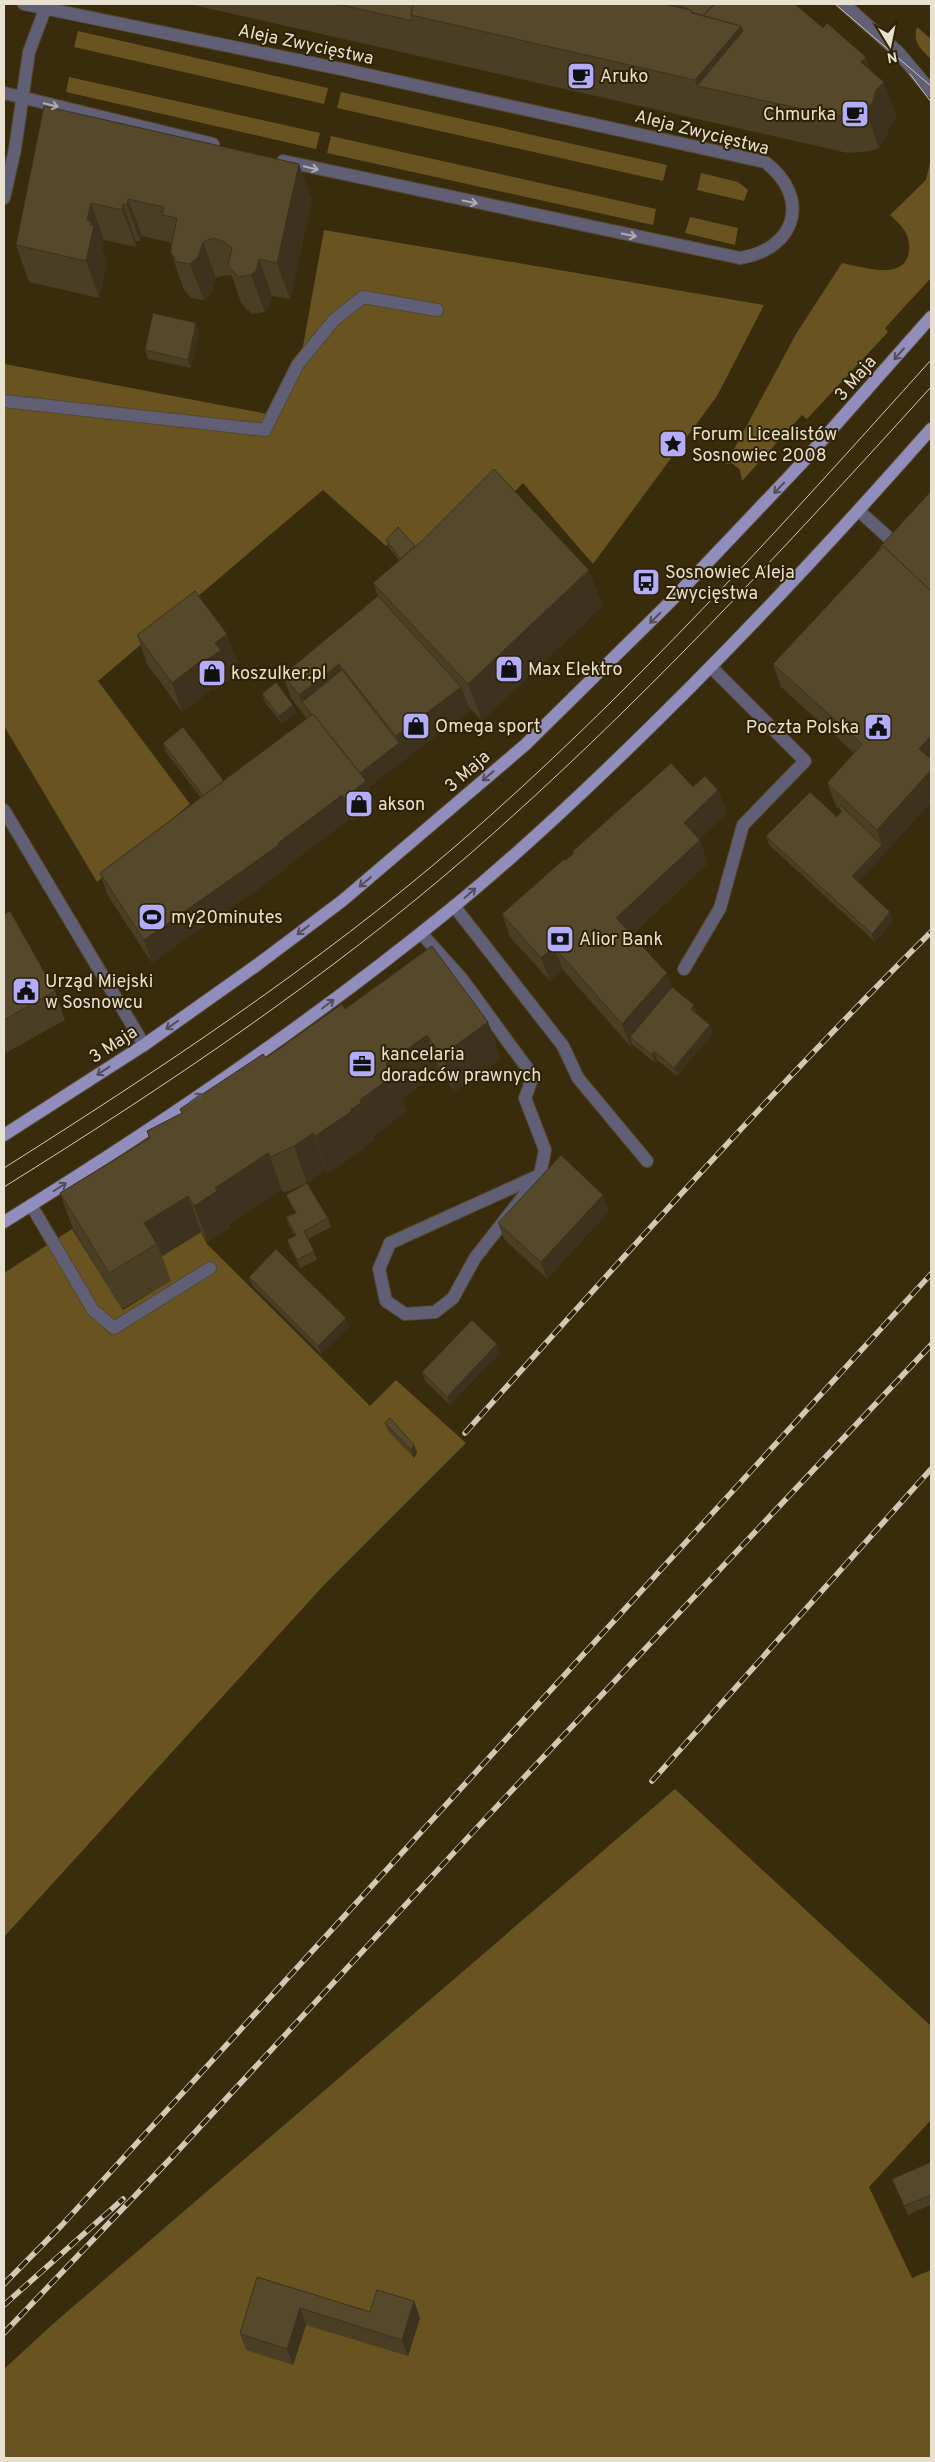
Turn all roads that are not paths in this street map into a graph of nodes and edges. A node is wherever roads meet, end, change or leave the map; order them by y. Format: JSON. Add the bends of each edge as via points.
{"nodes":[{"id":1,"x":24,"y":4,"type":"edge"},
{"id":2,"x":844,"y":4,"type":"edge"},
{"id":3,"x":46,"y":6,"type":"edge"},
{"id":4,"x":931,"y":91,"type":"edge"},
{"id":5,"x":4,"y":93,"type":"edge"},
{"id":6,"x":22,"y":98,"type":"junction"},
{"id":7,"x":223,"y":147,"type":"edge"},
{"id":8,"x":270,"y":158,"type":"edge"},
{"id":9,"x":4,"y":198,"type":"edge"},
{"id":10,"x":437,"y":310,"type":"dead end"},
{"id":11,"x":931,"y":317,"type":"edge"},
{"id":12,"x":4,"y":401,"type":"edge"},
{"id":13,"x":931,"y":429,"type":"edge"},
{"id":14,"x":859,"y":511,"type":"junction"},
{"id":15,"x":900,"y":548,"type":"edge"},
{"id":16,"x":712,"y":668,"type":"junction"},
{"id":17,"x":4,"y":810,"type":"edge"},
{"id":18,"x":454,"y":906,"type":"junction"},
{"id":19,"x":421,"y":933,"type":"junction"},
{"id":20,"x":684,"y":969,"type":"dead end"},
{"id":21,"x":144,"y":1045,"type":"junction"},
{"id":22,"x":4,"y":1135,"type":"edge"},
{"id":23,"x":646,"y":1161,"type":"dead end"},
{"id":24,"x":540,"y":1175,"type":"junction"},
{"id":25,"x":31,"y":1205,"type":"junction"},
{"id":26,"x":4,"y":1222,"type":"edge"},
{"id":27,"x":210,"y":1268,"type":"dead end"}],
"edges":[{"from":1,"to":3,"type":"street","name":"Aleja Zwycięstwa"},
{"from":2,"to":4,"type":"street","via":[[898,52]]},
{"from":3,"to":6,"type":"street","via":[[29,52]]},
{"from":8,"to":3,"type":"street","name":"Aleja Zwycięstwa","one_way":true,"via":[[740,258],[759,255],[772,248],[784,234],[792,212],[786,183],[765,162]]},
{"from":5,"to":6,"type":"street"},
{"from":6,"to":7,"type":"street","one_way":true},
{"from":6,"to":9,"type":"street"},
{"from":10,"to":12,"type":"street","via":[[363,297],[334,320],[298,364],[265,430]]},
{"from":11,"to":21,"type":"main road","name":"3 Maja","one_way":true,"via":[[802,463],[670,602],[525,745],[342,901]]},
{"from":13,"to":14,"type":"main road"},
{"from":14,"to":15,"type":"street"},
{"from":14,"to":16,"type":"main road"},
{"from":18,"to":16,"type":"main road","one_way":true,"via":[[565,808]]},
{"from":16,"to":20,"type":"street","via":[[805,761],[743,825],[720,908]]},
{"from":17,"to":21,"type":"street"},
{"from":18,"to":19,"type":"main road"},
{"from":18,"to":23,"type":"street","via":[[563,1046],[578,1078]]},
{"from":19,"to":24,"type":"street","via":[[462,979],[533,1076],[525,1098],[546,1150]]},
{"from":25,"to":19,"type":"main road","one_way":true,"via":[[172,1115],[316,1013]]},
{"from":21,"to":22,"type":"main road","name":"3 Maja","one_way":true},
{"from":24,"to":24,"type":"street","via":[[390,1243],[379,1269],[386,1301],[405,1314],[435,1312],[453,1298],[475,1258]]},
{"from":25,"to":26,"type":"main road"},
{"from":25,"to":27,"type":"street","via":[[93,1310],[114,1328]]}]}
